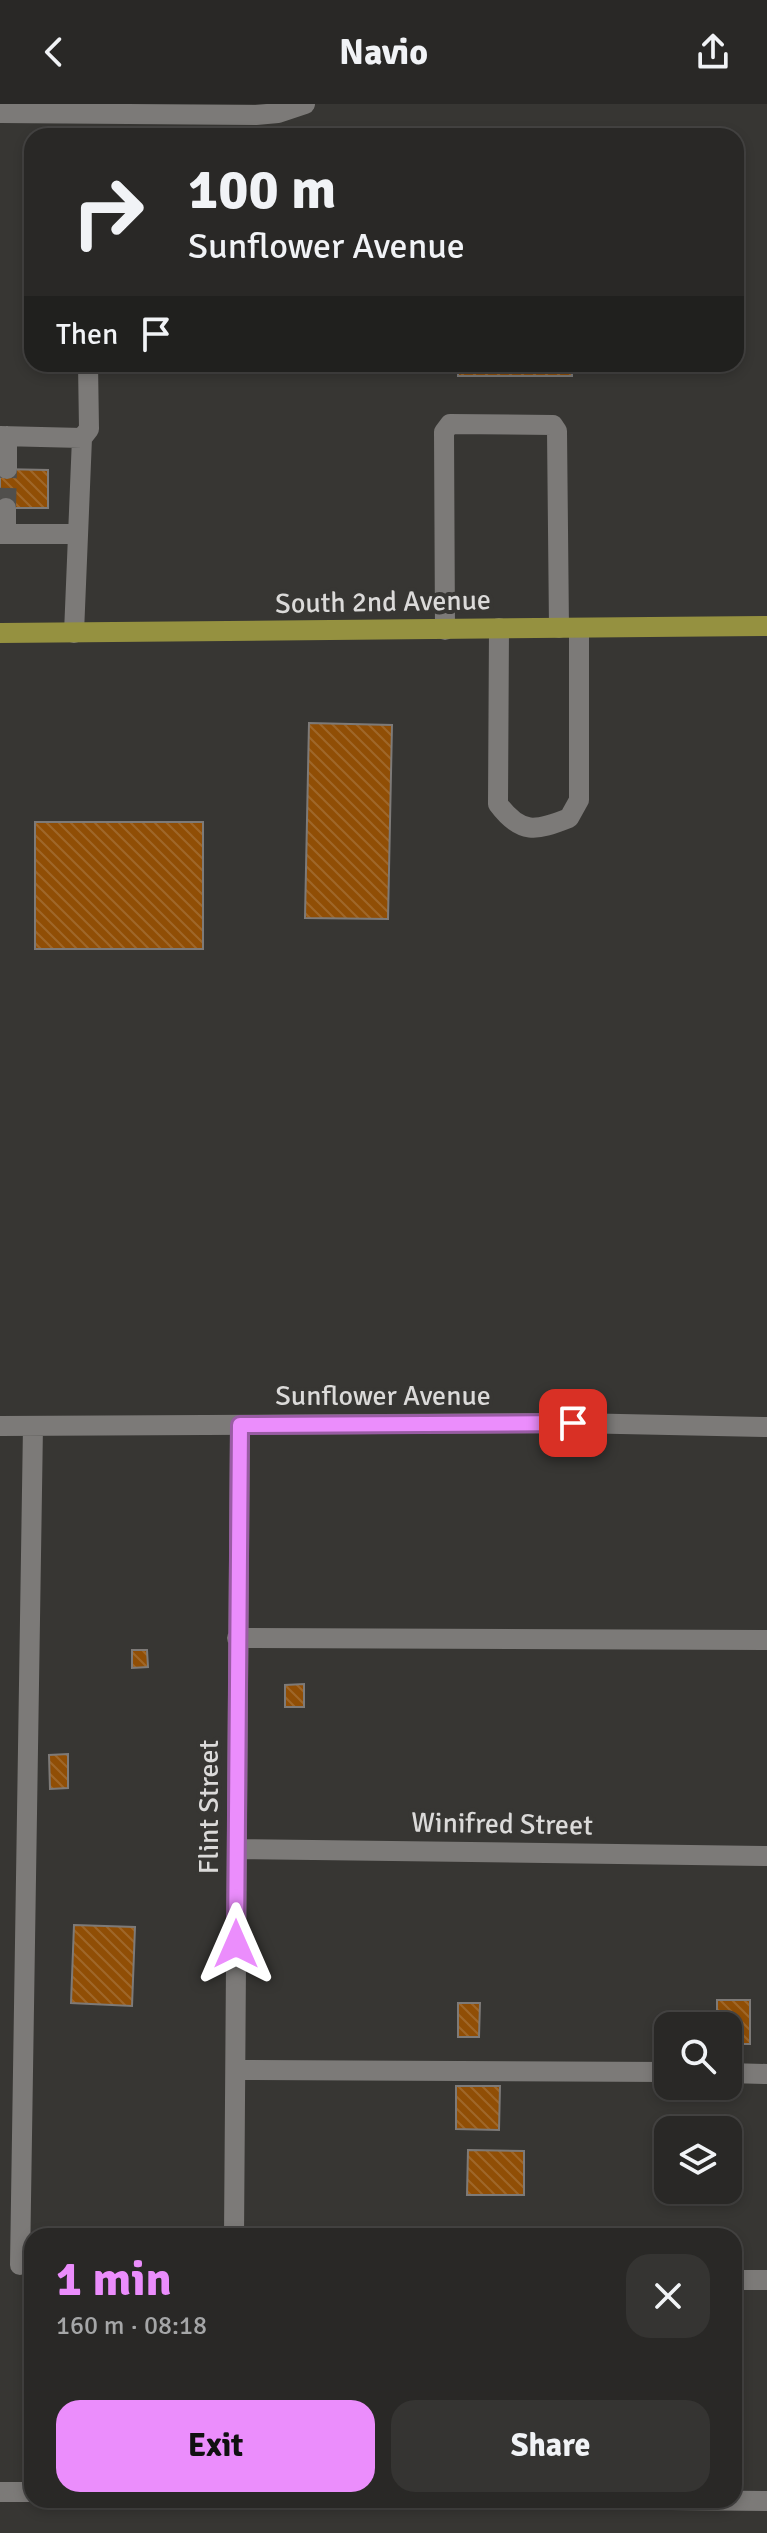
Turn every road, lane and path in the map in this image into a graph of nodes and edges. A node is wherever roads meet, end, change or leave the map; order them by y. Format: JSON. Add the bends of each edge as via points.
{"nodes":[{"id":1,"x":305,"y":104,"type":"edge"},
{"id":2,"x":0,"y":113,"type":"edge"},
{"id":3,"x":88,"y":372,"type":"edge"},
{"id":4,"x":4,"y":436,"type":"edge"},
{"id":5,"x":82,"y":438,"type":"junction"},
{"id":6,"x":7,"y":469,"type":"dead end"},
{"id":7,"x":6,"y":508,"type":"dead end"},
{"id":8,"x":3,"y":534,"type":"edge"},
{"id":9,"x":78,"y":534,"type":"junction"},
{"id":10,"x":767,"y":626,"type":"edge"},
{"id":11,"x":499,"y":628,"type":"junction"},
{"id":12,"x":569,"y":628,"type":"junction"},
{"id":13,"x":445,"y":630,"type":"junction"},
{"id":14,"x":0,"y":633,"type":"edge"},
{"id":15,"x":74,"y":633,"type":"junction"},
{"id":16,"x":240,"y":1425,"type":"junction"},
{"id":17,"x":0,"y":1426,"type":"edge"},
{"id":18,"x":33,"y":1426,"type":"junction"},
{"id":19,"x":767,"y":1427,"type":"edge"},
{"id":20,"x":237,"y":1638,"type":"junction"},
{"id":21,"x":767,"y":1640,"type":"edge"},
{"id":22,"x":237,"y":1849,"type":"junction"},
{"id":23,"x":767,"y":1856,"type":"edge"},
{"id":24,"x":236,"y":2070,"type":"junction"},
{"id":25,"x":654,"y":2072,"type":"edge"},
{"id":26,"x":742,"y":2073,"type":"edge"},
{"id":27,"x":767,"y":2074,"type":"edge"},
{"id":28,"x":234,"y":2228,"type":"edge"},
{"id":29,"x":17,"y":2264,"type":"edge"},
{"id":30,"x":742,"y":2280,"type":"edge"},
{"id":31,"x":767,"y":2280,"type":"edge"},
{"id":32,"x":0,"y":2492,"type":"edge"},
{"id":33,"x":24,"y":2492,"type":"edge"},
{"id":34,"x":742,"y":2501,"type":"edge"},
{"id":35,"x":767,"y":2501,"type":"edge"}],
"edges":[{"from":1,"to":2,"type":"street","via":[[256,115]]},
{"from":3,"to":5,"type":"street","via":[[89,429]]},
{"from":4,"to":5,"type":"street"},
{"from":4,"to":6,"type":"street"},
{"from":5,"to":9,"type":"street"},
{"from":7,"to":8,"type":"street"},
{"from":8,"to":9,"type":"street"},
{"from":9,"to":15,"type":"street"},
{"from":10,"to":12,"type":"main road","name":"South 2nd Avenue"},
{"from":11,"to":12,"type":"main road","name":"South 2nd Avenue"},
{"from":11,"to":12,"type":"street","via":[[498,804],[511,822],[545,827],[569,818],[579,800]]},
{"from":11,"to":13,"type":"main road","name":"South 2nd Avenue"},
{"from":12,"to":13,"type":"street","via":[[557,431],[553,425],[450,424],[444,432]]},
{"from":13,"to":15,"type":"main road","name":"South 2nd Avenue"},
{"from":14,"to":15,"type":"main road","name":"South 2nd Avenue"},
{"from":16,"to":18,"type":"street","name":"Sunflower Avenue"},
{"from":16,"to":19,"type":"street","name":"Sunflower Avenue"},
{"from":16,"to":20,"type":"street","name":"Flint Street"},
{"from":17,"to":18,"type":"street","name":"Sunflower Avenue"},
{"from":18,"to":29,"type":"street"},
{"from":20,"to":21,"type":"street"},
{"from":20,"to":22,"type":"street","name":"Flint Street"},
{"from":22,"to":23,"type":"street","name":"Winifred Street"},
{"from":22,"to":24,"type":"street","name":"Flint Street"},
{"from":24,"to":25,"type":"street"},
{"from":24,"to":28,"type":"street","name":"Flint Street"},
{"from":26,"to":27,"type":"street"},
{"from":30,"to":31,"type":"street"},
{"from":32,"to":33,"type":"street"},
{"from":34,"to":35,"type":"street"}]}
